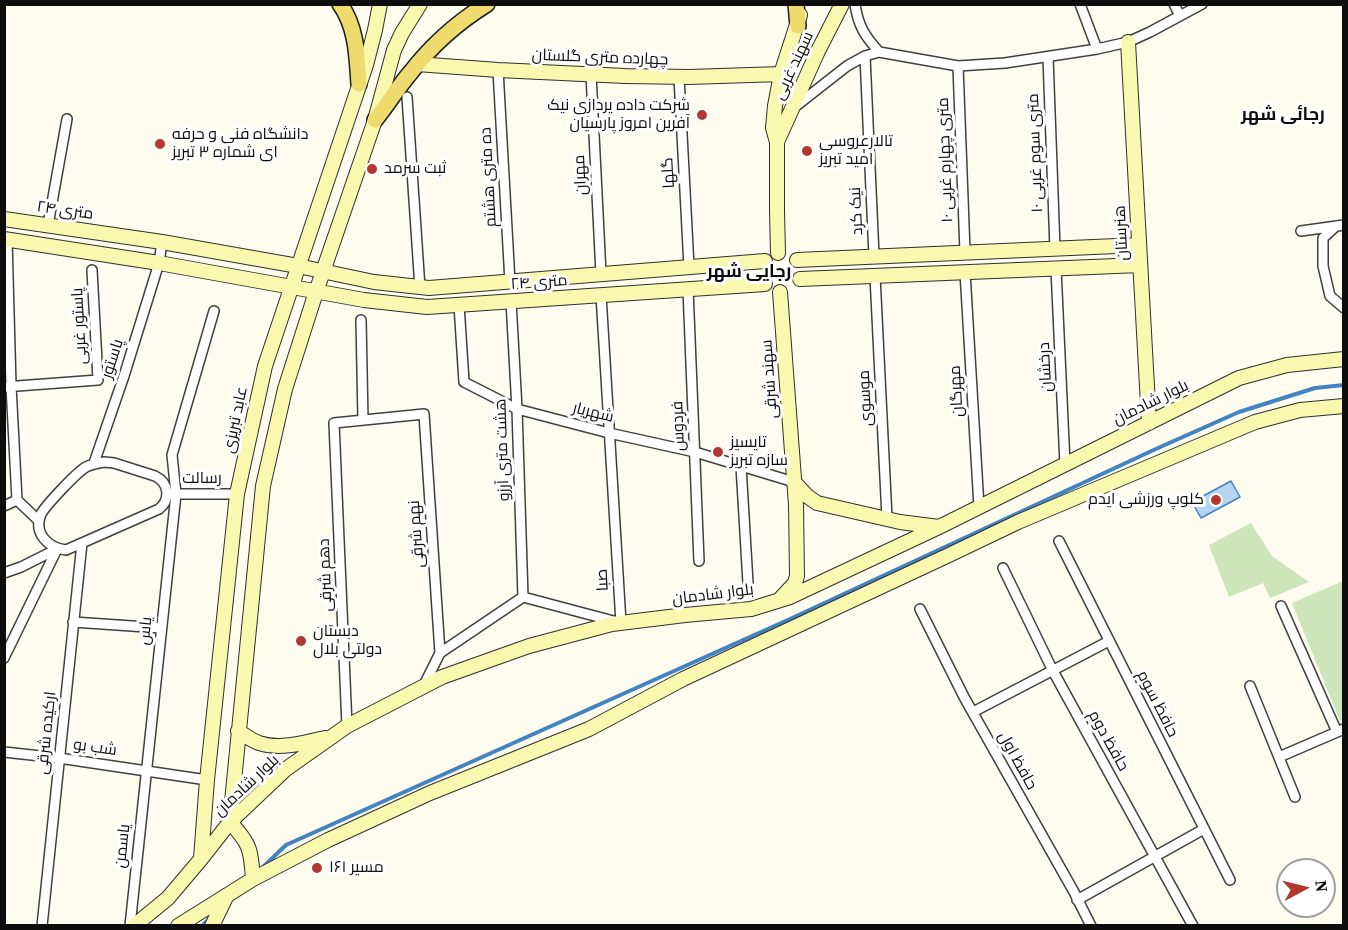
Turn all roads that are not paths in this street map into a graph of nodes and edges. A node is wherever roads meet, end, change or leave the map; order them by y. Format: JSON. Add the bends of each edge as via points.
{"nodes":[{"id":1,"x":340,"y":4,"type":"edge"},
{"id":2,"x":380,"y":4,"type":"edge"},
{"id":3,"x":420,"y":4,"type":"edge"},
{"id":4,"x":487,"y":4,"type":"edge"},
{"id":5,"x":796,"y":4,"type":"edge"},
{"id":6,"x":803,"y":4,"type":"edge"},
{"id":7,"x":842,"y":4,"type":"edge"},
{"id":8,"x":855,"y":4,"type":"edge"},
{"id":9,"x":1080,"y":4,"type":"edge"},
{"id":10,"x":1174,"y":4,"type":"edge"},
{"id":11,"x":1202,"y":4,"type":"edge"},
{"id":12,"x":1180,"y":16,"type":"junction"},
{"id":13,"x":798,"y":26,"type":"junction"},
{"id":14,"x":1128,"y":42,"type":"junction"},
{"id":15,"x":1097,"y":49,"type":"junction"},
{"id":16,"x":879,"y":52,"type":"junction"},
{"id":17,"x":865,"y":56,"type":"junction"},
{"id":18,"x":1048,"y":57,"type":"junction"},
{"id":19,"x":417,"y":64,"type":"junction"},
{"id":20,"x":958,"y":66,"type":"junction"},
{"id":21,"x":498,"y":70,"type":"junction"},
{"id":22,"x":591,"y":74,"type":"junction"},
{"id":23,"x":782,"y":74,"type":"junction"},
{"id":24,"x":678,"y":77,"type":"junction"},
{"id":25,"x":359,"y":84,"type":"junction"},
{"id":26,"x":407,"y":97,"type":"dead end"},
{"id":27,"x":792,"y":109,"type":"junction"},
{"id":28,"x":67,"y":119,"type":"dead end"},
{"id":29,"x":375,"y":120,"type":"junction"},
{"id":30,"x":777,"y":142,"type":"junction"},
{"id":31,"x":4,"y":219,"type":"edge"},
{"id":32,"x":48,"y":225,"type":"junction"},
{"id":33,"x":1340,"y":225,"type":"edge"},
{"id":34,"x":1301,"y":231,"type":"dead end"},
{"id":35,"x":6,"y":239,"type":"edge"},
{"id":36,"x":162,"y":242,"type":"junction"},
{"id":37,"x":1139,"y":245,"type":"junction"},
{"id":38,"x":1055,"y":249,"type":"junction"},
{"id":39,"x":965,"y":252,"type":"junction"},
{"id":40,"x":778,"y":253,"type":"junction"},
{"id":41,"x":874,"y":256,"type":"junction"},
{"id":42,"x":796,"y":260,"type":"junction"},
{"id":43,"x":765,"y":261,"type":"junction"},
{"id":44,"x":159,"y":263,"type":"junction"},
{"id":45,"x":1140,"y":265,"type":"junction"},
{"id":46,"x":298,"y":266,"type":"junction"},
{"id":47,"x":688,"y":267,"type":"junction"},
{"id":48,"x":1056,"y":269,"type":"junction"},
{"id":49,"x":92,"y":270,"type":"dead end"},
{"id":50,"x":323,"y":271,"type":"junction"},
{"id":51,"x":965,"y":272,"type":"junction"},
{"id":52,"x":601,"y":274,"type":"junction"},
{"id":53,"x":874,"y":276,"type":"junction"},
{"id":54,"x":800,"y":279,"type":"junction"},
{"id":55,"x":510,"y":282,"type":"junction"},
{"id":56,"x":765,"y":284,"type":"junction"},
{"id":57,"x":291,"y":287,"type":"junction"},
{"id":58,"x":446,"y":287,"type":"junction"},
{"id":59,"x":420,"y":288,"type":"junction"},
{"id":60,"x":688,"y":289,"type":"junction"},
{"id":61,"x":316,"y":292,"type":"junction"},
{"id":62,"x":780,"y":292,"type":"junction"},
{"id":63,"x":601,"y":295,"type":"junction"},
{"id":64,"x":511,"y":301,"type":"junction"},
{"id":65,"x":453,"y":306,"type":"junction"},
{"id":66,"x":1344,"y":308,"type":"edge"},
{"id":67,"x":214,"y":311,"type":"dead end"},
{"id":68,"x":361,"y":320,"type":"dead end"},
{"id":69,"x":1344,"y":359,"type":"edge"},
{"id":70,"x":8,"y":386,"type":"edge"},
{"id":71,"x":1344,"y":406,"type":"edge"},
{"id":72,"x":517,"y":409,"type":"junction"},
{"id":73,"x":363,"y":420,"type":"junction"},
{"id":74,"x":1149,"y":423,"type":"junction"},
{"id":75,"x":609,"y":433,"type":"junction"},
{"id":76,"x":695,"y":452,"type":"junction"},
{"id":77,"x":94,"y":463,"type":"junction"},
{"id":78,"x":1065,"y":464,"type":"junction"},
{"id":79,"x":741,"y":466,"type":"junction"},
{"id":80,"x":794,"y":482,"type":"junction"},
{"id":81,"x":172,"y":494,"type":"junction"},
{"id":82,"x":237,"y":494,"type":"junction"},
{"id":83,"x":17,"y":500,"type":"junction"},
{"id":84,"x":4,"y":506,"type":"edge"},
{"id":85,"x":979,"y":507,"type":"junction"},
{"id":86,"x":887,"y":518,"type":"junction"},
{"id":87,"x":39,"y":521,"type":"junction"},
{"id":88,"x":939,"y":527,"type":"junction"},
{"id":89,"x":1059,"y":541,"type":"dead end"},
{"id":90,"x":82,"y":543,"type":"junction"},
{"id":91,"x":57,"y":549,"type":"junction"},
{"id":92,"x":699,"y":561,"type":"dead end"},
{"id":93,"x":1003,"y":568,"type":"dead end"},
{"id":94,"x":4,"y":573,"type":"edge"},
{"id":95,"x":748,"y":583,"type":"dead end"},
{"id":96,"x":523,"y":597,"type":"junction"},
{"id":97,"x":779,"y":600,"type":"junction"},
{"id":98,"x":1281,"y":606,"type":"dead end"},
{"id":99,"x":920,"y":609,"type":"dead end"},
{"id":100,"x":73,"y":622,"type":"junction"},
{"id":101,"x":621,"y":623,"type":"junction"},
{"id":102,"x":162,"y":628,"type":"junction"},
{"id":103,"x":1109,"y":641,"type":"junction"},
{"id":104,"x":440,"y":653,"type":"junction"},
{"id":105,"x":4,"y":658,"type":"edge"},
{"id":106,"x":1053,"y":671,"type":"junction"},
{"id":107,"x":1250,"y":686,"type":"dead end"},
{"id":108,"x":423,"y":687,"type":"junction"},
{"id":109,"x":973,"y":712,"type":"junction"},
{"id":110,"x":347,"y":726,"type":"junction"},
{"id":111,"x":238,"y":731,"type":"junction"},
{"id":112,"x":1340,"y":731,"type":"edge"},
{"id":113,"x":333,"y":736,"type":"junction"},
{"id":114,"x":4,"y":753,"type":"edge"},
{"id":115,"x":1279,"y":757,"type":"junction"},
{"id":116,"x":59,"y":758,"type":"junction"},
{"id":117,"x":146,"y":771,"type":"junction"},
{"id":118,"x":207,"y":780,"type":"junction"},
{"id":119,"x":1295,"y":797,"type":"dead end"},
{"id":120,"x":230,"y":822,"type":"junction"},
{"id":121,"x":1204,"y":829,"type":"junction"},
{"id":122,"x":1155,"y":857,"type":"junction"},
{"id":123,"x":201,"y":859,"type":"junction"},
{"id":124,"x":253,"y":879,"type":"junction"},
{"id":125,"x":1230,"y":880,"type":"dead end"},
{"id":126,"x":227,"y":895,"type":"junction"},
{"id":127,"x":1077,"y":900,"type":"junction"},
{"id":128,"x":42,"y":926,"type":"edge"},
{"id":129,"x":132,"y":926,"type":"edge"},
{"id":130,"x":178,"y":926,"type":"edge"},
{"id":131,"x":212,"y":926,"type":"edge"},
{"id":132,"x":1090,"y":926,"type":"edge"},
{"id":133,"x":1193,"y":926,"type":"edge"}],
"edges":[{"from":1,"to":25,"type":"main road","via":[[353,32]]},
{"from":2,"to":25,"type":"main road","name":"عابد تبریزی"},
{"from":3,"to":29,"type":"main road","via":[[394,50]]},
{"from":4,"to":19,"type":"main road","via":[[439,40]]},
{"from":5,"to":13,"type":"main road"},
{"from":6,"to":13,"type":"main road","name":"سهند غربی"},
{"from":7,"to":27,"type":"main road","name":"سهند غربی"},
{"from":8,"to":16,"type":"street","via":[[864,34]]},
{"from":9,"to":15,"type":"street"},
{"from":10,"to":12,"type":"street"},
{"from":11,"to":12,"type":"street"},
{"from":12,"to":14,"type":"street"},
{"from":13,"to":23,"type":"main road","name":"سهند غربی"},
{"from":14,"to":15,"type":"street"},
{"from":14,"to":37,"type":"main road","name":"هنرستان"},
{"from":15,"to":18,"type":"street"},
{"from":16,"to":17,"type":"street"},
{"from":16,"to":20,"type":"street"},
{"from":17,"to":27,"type":"street"},
{"from":17,"to":41,"type":"street","name":"نیک کرد"},
{"from":18,"to":20,"type":"street"},
{"from":18,"to":38,"type":"street","name":"۱۰ متری سوم غربی"},
{"from":19,"to":21,"type":"main road","name":"چهارده متری گلستان"},
{"from":19,"to":29,"type":"main road"},
{"from":20,"to":39,"type":"street","name":"۱۰ متری چهارم غربی"},
{"from":21,"to":22,"type":"main road","name":"چهارده متری گلستان"},
{"from":21,"to":55,"type":"street","name":"ده متری هشتم"},
{"from":22,"to":24,"type":"main road","name":"چهارده متری گلستان"},
{"from":22,"to":52,"type":"street","name":"مهران"},
{"from":23,"to":24,"type":"main road","name":"چهارده متری گلستان"},
{"from":23,"to":30,"type":"main road","name":"سهند غربی","via":[[773,128]]},
{"from":24,"to":47,"type":"street","name":"گلها"},
{"from":25,"to":46,"type":"main road","name":"عابد تبریزی"},
{"from":26,"to":59,"type":"street"},
{"from":27,"to":30,"type":"main road","name":"سهند غربی"},
{"from":28,"to":32,"type":"street"},
{"from":29,"to":50,"type":"main road"},
{"from":30,"to":40,"type":"main road","name":"سهند غربی"},
{"from":31,"to":32,"type":"main road","name":"۲۴ متری"},
{"from":32,"to":36,"type":"main road","name":"۲۴ متری"},
{"from":33,"to":34,"type":"street"},
{"from":33,"to":66,"type":"street","via":[[1323,237],[1323,266],[1330,296]]},
{"from":35,"to":44,"type":"main road"},
{"from":35,"to":70,"type":"street"},
{"from":36,"to":44,"type":"street","name":"پاستور"},
{"from":36,"to":46,"type":"main road","name":"۲۴ متری"},
{"from":37,"to":38,"type":"main road"},
{"from":37,"to":45,"type":"main road","name":"هنرستان"},
{"from":38,"to":39,"type":"main road"},
{"from":39,"to":41,"type":"main road"},
{"from":40,"to":42,"type":"main road"},
{"from":40,"to":43,"type":"main road"},
{"from":41,"to":42,"type":"main road"},
{"from":42,"to":54,"type":"main road"},
{"from":43,"to":47,"type":"main road","name":"۲۴ متری"},
{"from":43,"to":56,"type":"main road"},
{"from":44,"to":57,"type":"main road"},
{"from":44,"to":77,"type":"street","name":"پاستور"},
{"from":45,"to":48,"type":"main road"},
{"from":45,"to":74,"type":"main road","name":"هنرستان"},
{"from":46,"to":50,"type":"main road","name":"۲۴ متری"},
{"from":46,"to":57,"type":"main road","name":"عابد تبریزی"},
{"from":47,"to":52,"type":"main road","name":"۲۴ متری"},
{"from":48,"to":51,"type":"main road"},
{"from":48,"to":78,"type":"street","name":"درخشان"},
{"from":49,"to":70,"type":"street","name":"پاستور غربی","via":[[98,380]]},
{"from":50,"to":59,"type":"main road","name":"۲۴ متری"},
{"from":50,"to":61,"type":"main road"},
{"from":51,"to":53,"type":"main road"},
{"from":51,"to":85,"type":"street","name":"مهرگان"},
{"from":52,"to":55,"type":"main road","name":"۲۴ متری"},
{"from":53,"to":54,"type":"main road"},
{"from":53,"to":86,"type":"street","name":"موسوی"},
{"from":54,"to":62,"type":"main road","via":[[791,289]]},
{"from":55,"to":58,"type":"main road","name":"۲۴ متری"},
{"from":56,"to":60,"type":"main road","name":"۲۴ متری"},
{"from":56,"to":62,"type":"main road"},
{"from":57,"to":61,"type":"main road","name":"۲۴ متری"},
{"from":57,"to":82,"type":"main road","name":"عابد تبریزی","via":[[265,366]]},
{"from":58,"to":59,"type":"main road","name":"۲۴ متری"},
{"from":58,"to":65,"type":"main road"},
{"from":60,"to":63,"type":"main road","name":"۲۴ متری"},
{"from":60,"to":76,"type":"street","name":"فردوس"},
{"from":61,"to":65,"type":"main road","name":"۲۴ متری","via":[[397,304]]},
{"from":61,"to":111,"type":"main road","via":[[285,389],[263,486]]},
{"from":62,"to":80,"type":"main road","name":"سهند شرقی"},
{"from":63,"to":64,"type":"main road","name":"۲۴ متری"},
{"from":63,"to":75,"type":"street","name":"صبا"},
{"from":64,"to":65,"type":"main road","name":"۲۴ متری"},
{"from":64,"to":72,"type":"street","name":"هشت متری آرزو"},
{"from":65,"to":72,"type":"street","name":"شهریار","via":[[464,382]]},
{"from":67,"to":81,"type":"street","name":"یاس","via":[[172,455]]},
{"from":68,"to":73,"type":"street"},
{"from":69,"to":74,"type":"main road","name":"بلوار شادمان","via":[[1287,365],[1239,378]]},
{"from":70,"to":83,"type":"street"},
{"from":71,"to":124,"type":"main road","via":[[1300,410],[1256,422],[1018,522],[683,679],[589,729],[429,793]]},
{"from":72,"to":75,"type":"street","name":"شهریار"},
{"from":72,"to":96,"type":"street","name":"هشت متری آرزو"},
{"from":73,"to":104,"type":"street","name":"نهم شرقی","via":[[424,414]]},
{"from":73,"to":110,"type":"street","name":"دهم شرقی","via":[[334,423]]},
{"from":74,"to":78,"type":"main road","name":"بلوار شادمان"},
{"from":75,"to":76,"type":"street","name":"شهریار"},
{"from":75,"to":101,"type":"street","name":"صبا"},
{"from":76,"to":79,"type":"street","name":"شهریار"},
{"from":76,"to":92,"type":"street","name":"فردوس"},
{"from":77,"to":81,"type":"street","via":[[114,463],[155,476]]},
{"from":77,"to":87,"type":"street","via":[[77,474]]},
{"from":78,"to":85,"type":"main road","name":"بلوار شادمان"},
{"from":79,"to":80,"type":"street","name":"شهریار"},
{"from":79,"to":95,"type":"street"},
{"from":80,"to":86,"type":"main road","via":[[817,503]]},
{"from":80,"to":97,"type":"main road","name":"سهند شرقی","via":[[797,576]]},
{"from":81,"to":82,"type":"street","name":"رسالت"},
{"from":81,"to":90,"type":"street","via":[[159,509]]},
{"from":81,"to":102,"type":"street","name":"یاس"},
{"from":82,"to":118,"type":"main road","name":"عابد تبریزی"},
{"from":83,"to":84,"type":"street"},
{"from":83,"to":87,"type":"street"},
{"from":85,"to":88,"type":"main road","name":"بلوار شادمان"},
{"from":86,"to":88,"type":"main road"},
{"from":87,"to":91,"type":"street","via":[[43,538]]},
{"from":88,"to":97,"type":"main road","name":"بلوار شادمان"},
{"from":89,"to":103,"type":"street","name":"حافظ سوم"},
{"from":90,"to":91,"type":"street","via":[[66,550]]},
{"from":90,"to":100,"type":"street","name":"ارکیده شرقی"},
{"from":91,"to":94,"type":"street"},
{"from":91,"to":105,"type":"street"},
{"from":93,"to":106,"type":"street","name":"حافظ دوم"},
{"from":96,"to":101,"type":"street","name":"صبا"},
{"from":96,"to":104,"type":"street"},
{"from":97,"to":101,"type":"main road","name":"بلوار شادمان","via":[[751,609]]},
{"from":98,"to":112,"type":"street"},
{"from":99,"to":109,"type":"street","name":"حافظ اول"},
{"from":100,"to":102,"type":"street"},
{"from":100,"to":116,"type":"street","name":"ارکیده شرقی"},
{"from":101,"to":108,"type":"main road","name":"بلوار شادمان","via":[[529,646]]},
{"from":102,"to":117,"type":"street","name":"یاس"},
{"from":103,"to":106,"type":"street"},
{"from":103,"to":121,"type":"street","name":"حافظ سوم"},
{"from":104,"to":108,"type":"street"},
{"from":106,"to":109,"type":"street"},
{"from":106,"to":122,"type":"street","name":"حافظ دوم"},
{"from":107,"to":115,"type":"street"},
{"from":108,"to":110,"type":"main road","name":"بلوار شادمان"},
{"from":109,"to":127,"type":"street","name":"حافظ اول"},
{"from":110,"to":113,"type":"main road","name":"بلوار شادمان"},
{"from":111,"to":113,"type":"main road","via":[[268,745]]},
{"from":111,"to":120,"type":"main road"},
{"from":112,"to":115,"type":"street"},
{"from":113,"to":120,"type":"main road","name":"بلوار شادمان","via":[[286,769]]},
{"from":114,"to":116,"type":"street","name":"شب بو"},
{"from":115,"to":119,"type":"street"},
{"from":116,"to":117,"type":"street","name":"شب بو"},
{"from":116,"to":128,"type":"street","name":"ارکیده شرقی"},
{"from":117,"to":118,"type":"street","name":"شب بو"},
{"from":117,"to":129,"type":"street","name":"یاسمن"},
{"from":118,"to":123,"type":"main road","name":"عابد تبریزی"},
{"from":120,"to":123,"type":"main road","name":"بلوار شادمان"},
{"from":120,"to":124,"type":"main road","via":[[249,847]]},
{"from":121,"to":122,"type":"street"},
{"from":121,"to":125,"type":"street","name":"حافظ سوم"},
{"from":122,"to":127,"type":"street"},
{"from":122,"to":133,"type":"street","name":"حافظ دوم"},
{"from":123,"to":129,"type":"main road","name":"بلوار شادمان","via":[[168,898]]},
{"from":124,"to":126,"type":"main road"},
{"from":126,"to":130,"type":"main road"},
{"from":126,"to":131,"type":"main road"},
{"from":127,"to":132,"type":"street","name":"حافظ اول"}]}
